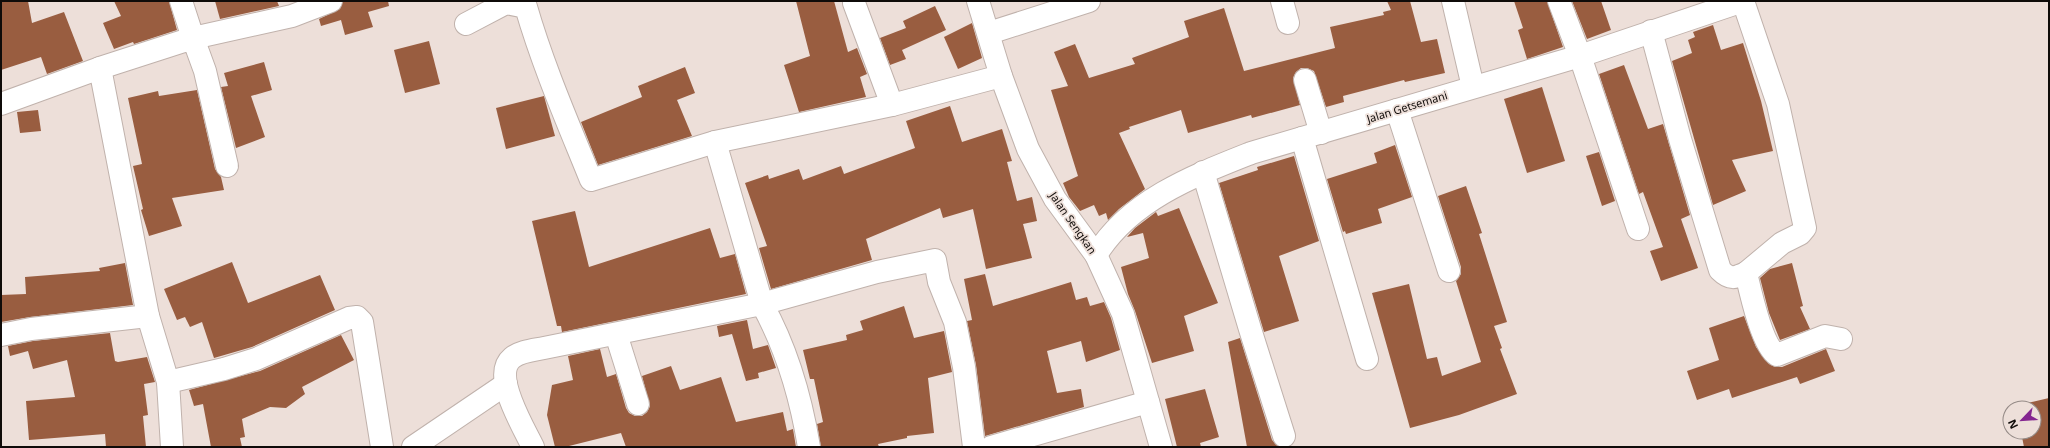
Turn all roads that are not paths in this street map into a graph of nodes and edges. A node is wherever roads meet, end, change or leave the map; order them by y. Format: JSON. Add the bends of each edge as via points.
{"nodes":[{"id":1,"x":182,"y":1,"type":"edge"},
{"id":2,"x":331,"y":1,"type":"edge"},
{"id":3,"x":978,"y":1,"type":"edge"},
{"id":4,"x":1089,"y":1,"type":"edge"},
{"id":5,"x":1282,"y":1,"type":"edge"},
{"id":6,"x":1453,"y":1,"type":"edge"},
{"id":7,"x":1559,"y":1,"type":"edge"},
{"id":8,"x":1743,"y":1,"type":"edge"},
{"id":9,"x":854,"y":3,"type":"dead end"},
{"id":10,"x":1288,"y":23,"type":"dead end"},
{"id":11,"x":466,"y":24,"type":"dead end"},
{"id":12,"x":1651,"y":31,"type":"junction"},
{"id":13,"x":989,"y":33,"type":"junction"},
{"id":14,"x":193,"y":38,"type":"junction"},
{"id":15,"x":1580,"y":56,"type":"junction"},
{"id":16,"x":100,"y":68,"type":"junction"},
{"id":17,"x":1001,"y":76,"type":"junction"},
{"id":18,"x":1305,"y":80,"type":"dead end"},
{"id":19,"x":1473,"y":87,"type":"junction"},
{"id":20,"x":1,"y":104,"type":"edge"},
{"id":21,"x":892,"y":105,"type":"junction"},
{"id":22,"x":1397,"y":110,"type":"junction"},
{"id":23,"x":1312,"y":135,"type":"junction"},
{"id":24,"x":715,"y":142,"type":"junction"},
{"id":25,"x":227,"y":166,"type":"dead end"},
{"id":26,"x":1203,"y":172,"type":"junction"},
{"id":27,"x":1638,"y":229,"type":"dead end"},
{"id":28,"x":1096,"y":255,"type":"junction"},
{"id":29,"x":1449,"y":271,"type":"dead end"},
{"id":30,"x":1746,"y":273,"type":"junction"},
{"id":31,"x":762,"y":304,"type":"junction"},
{"id":32,"x":148,"y":316,"type":"junction"},
{"id":33,"x":616,"y":334,"type":"junction"},
{"id":34,"x":1,"y":335,"type":"edge"},
{"id":35,"x":1841,"y":339,"type":"dead end"},
{"id":36,"x":1367,"y":359,"type":"dead end"},
{"id":37,"x":168,"y":382,"type":"junction"},
{"id":38,"x":506,"y":384,"type":"junction"},
{"id":39,"x":1148,"y":402,"type":"junction"},
{"id":40,"x":638,"y":404,"type":"dead end"},
{"id":41,"x":1284,"y":436,"type":"dead end"},
{"id":42,"x":172,"y":447,"type":"edge"},
{"id":43,"x":382,"y":447,"type":"edge"},
{"id":44,"x":413,"y":447,"type":"edge"},
{"id":45,"x":533,"y":447,"type":"edge"},
{"id":46,"x":809,"y":447,"type":"edge"},
{"id":47,"x":974,"y":447,"type":"edge"},
{"id":48,"x":991,"y":447,"type":"edge"},
{"id":49,"x":1161,"y":447,"type":"edge"}],
"edges":[{"from":1,"to":14,"type":"street"},
{"from":2,"to":14,"type":"street","via":[[292,16]]},
{"from":3,"to":13,"type":"street","name":"Jalan Sengkan"},
{"from":4,"to":13,"type":"street"},
{"from":5,"to":10,"type":"street"},
{"from":6,"to":19,"type":"street"},
{"from":7,"to":15,"type":"street"},
{"from":8,"to":12,"type":"street","name":"Jalan Getsemani"},
{"from":8,"to":30,"type":"street","via":[[1778,104],[1805,228],[1800,234],[1782,243]]},
{"from":9,"to":21,"type":"street"},
{"from":11,"to":24,"type":"street","via":[[506,3],[526,7],[552,84],[591,180]]},
{"from":12,"to":15,"type":"street","name":"Jalan Getsemani"},
{"from":12,"to":30,"type":"street","via":[[1720,270],[1726,276],[1734,278]]},
{"from":13,"to":17,"type":"street","name":"Jalan Sengkan"},
{"from":14,"to":16,"type":"street"},
{"from":14,"to":25,"type":"street","via":[[205,71]]},
{"from":15,"to":19,"type":"street","name":"Jalan Getsemani"},
{"from":15,"to":27,"type":"street"},
{"from":16,"to":20,"type":"street"},
{"from":16,"to":32,"type":"street"},
{"from":17,"to":21,"type":"street"},
{"from":17,"to":28,"type":"street","name":"Jalan Sengkan","via":[[1028,149],[1041,176]]},
{"from":18,"to":23,"type":"street"},
{"from":19,"to":22,"type":"street","name":"Jalan Getsemani"},
{"from":21,"to":24,"type":"street"},
{"from":22,"to":23,"type":"street","name":"Jalan Getsemani"},
{"from":22,"to":29,"type":"street"},
{"from":23,"to":26,"type":"street","name":"Jalan Getsemani","via":[[1251,153]]},
{"from":23,"to":36,"type":"street"},
{"from":24,"to":31,"type":"street"},
{"from":26,"to":28,"type":"street","name":"Jalan Getsemani","via":[[1172,187],[1141,207],[1118,226]]},
{"from":26,"to":41,"type":"street"},
{"from":28,"to":39,"type":"street","name":"Jalan Sengkan","via":[[1123,314]]},
{"from":30,"to":35,"type":"street","via":[[1754,307],[1773,352],[1777,355],[1825,336]]},
{"from":31,"to":33,"type":"street"},
{"from":31,"to":46,"type":"street","via":[[777,334],[804,416]]},
{"from":31,"to":47,"type":"street","via":[[877,272],[935,260],[939,282],[955,322],[964,367]]},
{"from":32,"to":34,"type":"street","via":[[31,329]]},
{"from":32,"to":37,"type":"street"},
{"from":33,"to":38,"type":"street","via":[[521,353],[507,363]]},
{"from":33,"to":40,"type":"street"},
{"from":37,"to":42,"type":"street"},
{"from":37,"to":43,"type":"street","via":[[256,359],[349,318],[357,317],[362,322]]},
{"from":38,"to":44,"type":"street"},
{"from":38,"to":45,"type":"street"},
{"from":39,"to":48,"type":"street"},
{"from":39,"to":49,"type":"street","name":"Jalan Sengkan"}]}
